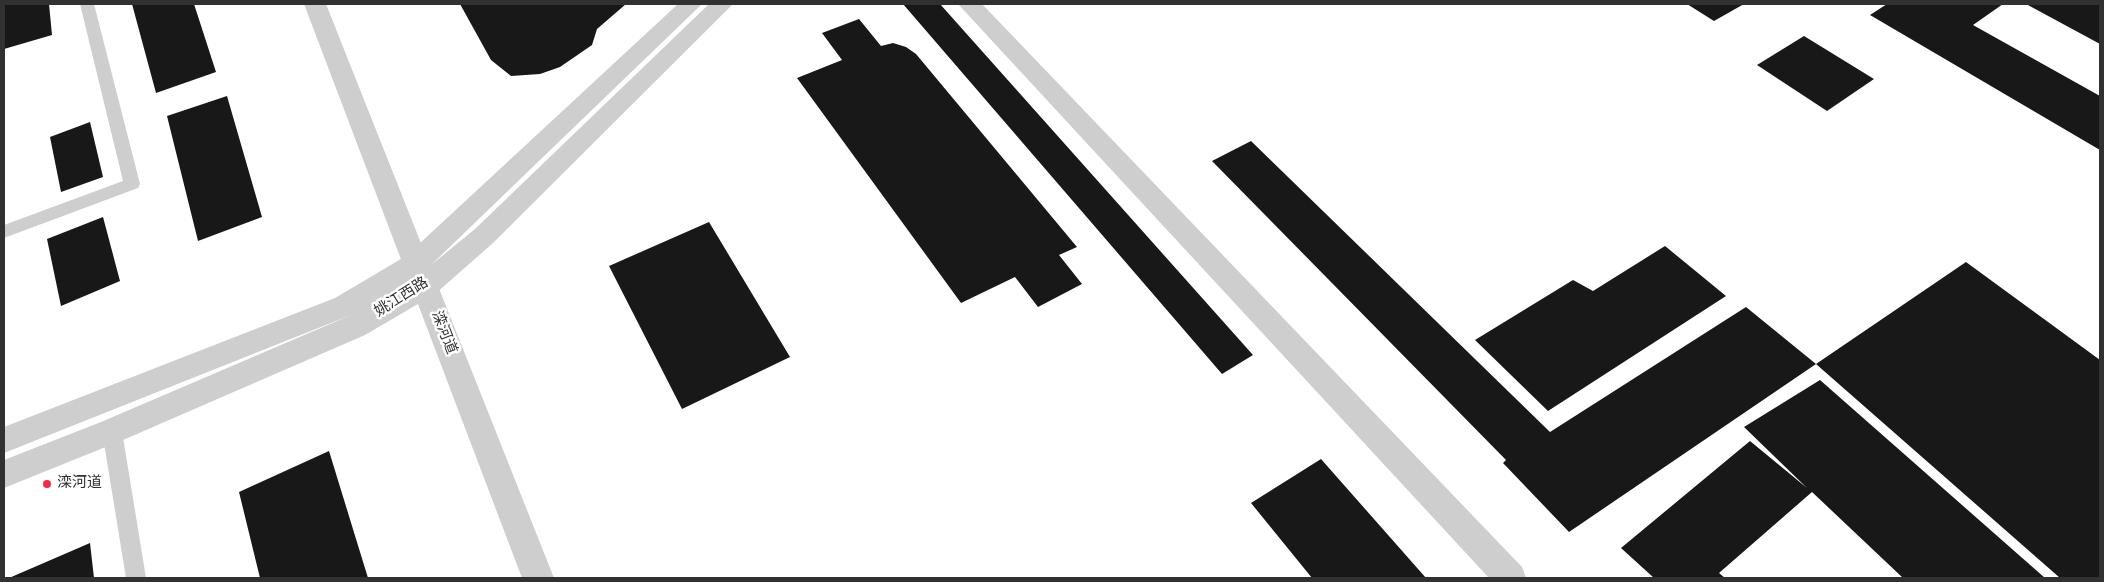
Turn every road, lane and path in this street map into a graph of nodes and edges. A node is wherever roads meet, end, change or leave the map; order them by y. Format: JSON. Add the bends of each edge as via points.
{"nodes":[{"id":1,"x":87,"y":4,"type":"edge"},
{"id":2,"x":315,"y":4,"type":"edge"},
{"id":3,"x":691,"y":4,"type":"edge"},
{"id":4,"x":722,"y":4,"type":"edge"},
{"id":5,"x":969,"y":4,"type":"edge"},
{"id":6,"x":4,"y":232,"type":"edge"},
{"id":7,"x":421,"y":275,"type":"junction"},
{"id":8,"x":112,"y":431,"type":"junction"},
{"id":9,"x":4,"y":440,"type":"edge"},
{"id":10,"x":4,"y":474,"type":"edge"},
{"id":11,"x":136,"y":578,"type":"edge"},
{"id":12,"x":538,"y":578,"type":"edge"},
{"id":13,"x":1510,"y":578,"type":"edge"}],
"edges":[{"from":1,"to":6,"type":"lane","via":[[132,184]]},
{"from":2,"to":7,"type":"street","name":"滦河道"},
{"from":3,"to":7,"type":"street","name":"姚江西路","via":[[635,54]]},
{"from":4,"to":7,"type":"street","name":"姚江西路","via":[[484,236]]},
{"from":5,"to":13,"type":"street"},
{"from":7,"to":8,"type":"street","name":"姚江西路","via":[[355,327]]},
{"from":7,"to":9,"type":"street","name":"姚江西路"},
{"from":7,"to":12,"type":"street","name":"滦河道"},
{"from":8,"to":10,"type":"street","name":"姚江西路"},
{"from":8,"to":11,"type":"lane"}]}
